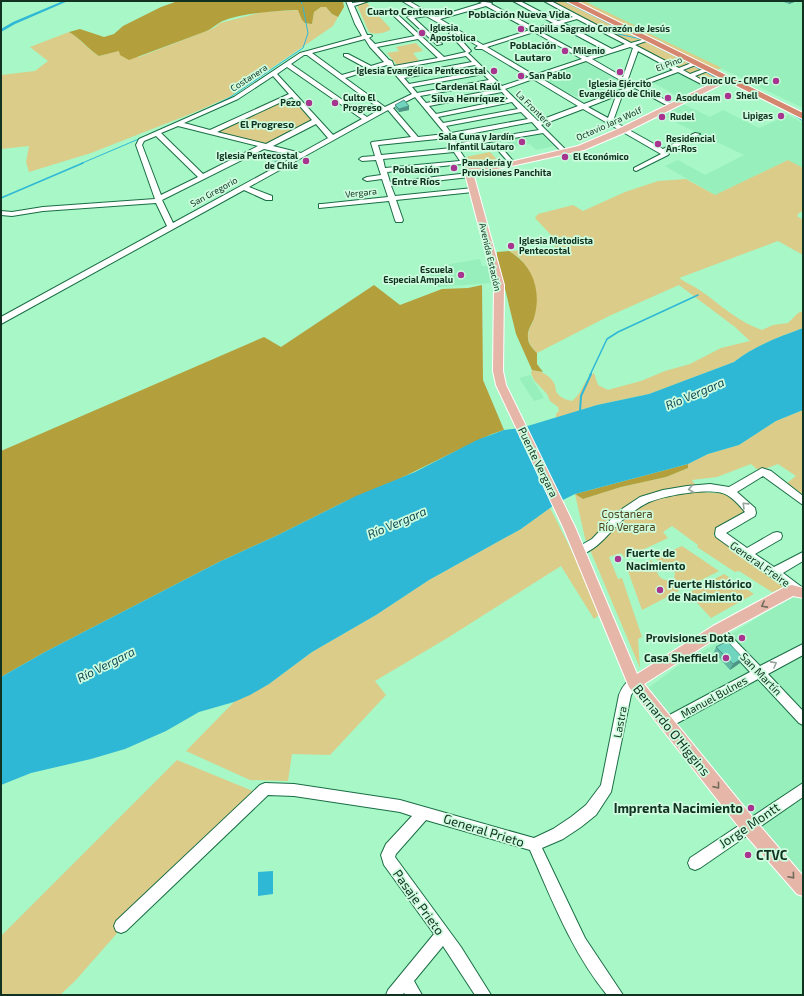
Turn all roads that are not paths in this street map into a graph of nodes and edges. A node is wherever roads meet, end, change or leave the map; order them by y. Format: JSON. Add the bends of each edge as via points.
{"nodes":[{"id":1,"x":366,"y":1,"type":"edge"},
{"id":2,"x":405,"y":1,"type":"edge"},
{"id":3,"x":495,"y":1,"type":"edge"},
{"id":4,"x":516,"y":1,"type":"edge"},
{"id":5,"x":548,"y":1,"type":"edge"},
{"id":6,"x":570,"y":1,"type":"edge"},
{"id":7,"x":484,"y":2,"type":"edge"},
{"id":8,"x":352,"y":3,"type":"edge"},
{"id":9,"x":426,"y":14,"type":"junction"},
{"id":10,"x":397,"y":16,"type":"dead end"},
{"id":11,"x":577,"y":17,"type":"junction"},
{"id":12,"x":434,"y":18,"type":"junction"},
{"id":13,"x":557,"y":23,"type":"junction"},
{"id":14,"x":444,"y":25,"type":"junction"},
{"id":15,"x":534,"y":30,"type":"junction"},
{"id":16,"x":367,"y":36,"type":"junction"},
{"id":17,"x":420,"y":37,"type":"junction"},
{"id":18,"x":647,"y":39,"type":"junction"},
{"id":19,"x":439,"y":44,"type":"dead end"},
{"id":20,"x":374,"y":45,"type":"junction"},
{"id":21,"x":630,"y":45,"type":"junction"},
{"id":22,"x":481,"y":46,"type":"junction"},
{"id":23,"x":636,"y":48,"type":"junction"},
{"id":24,"x":610,"y":51,"type":"junction"},
{"id":25,"x":307,"y":52,"type":"junction"},
{"id":26,"x":467,"y":52,"type":"junction"},
{"id":27,"x":346,"y":55,"type":"dead end"},
{"id":28,"x":442,"y":58,"type":"junction"},
{"id":29,"x":587,"y":59,"type":"junction"},
{"id":30,"x":476,"y":63,"type":"junction"},
{"id":31,"x":696,"y":63,"type":"junction"},
{"id":32,"x":287,"y":64,"type":"junction"},
{"id":33,"x":391,"y":65,"type":"junction"},
{"id":34,"x":371,"y":68,"type":"junction"},
{"id":35,"x":708,"y":69,"type":"junction"},
{"id":36,"x":679,"y":70,"type":"junction"},
{"id":37,"x":484,"y":72,"type":"junction"},
{"id":38,"x":273,"y":73,"type":"junction"},
{"id":39,"x":404,"y":76,"type":"junction"},
{"id":40,"x":690,"y":76,"type":"junction"},
{"id":41,"x":341,"y":77,"type":"junction"},
{"id":42,"x":533,"y":77,"type":"junction"},
{"id":43,"x":728,"y":79,"type":"junction"},
{"id":44,"x":625,"y":80,"type":"junction"},
{"id":45,"x":493,"y":81,"type":"junction"},
{"id":46,"x":411,"y":85,"type":"junction"},
{"id":47,"x":636,"y":86,"type":"junction"},
{"id":48,"x":711,"y":87,"type":"junction"},
{"id":49,"x":502,"y":89,"type":"junction"},
{"id":50,"x":620,"y":92,"type":"junction"},
{"id":51,"x":292,"y":95,"type":"junction"},
{"id":52,"x":417,"y":95,"type":"junction"},
{"id":53,"x":513,"y":100,"type":"junction"},
{"id":54,"x":426,"y":105,"type":"junction"},
{"id":55,"x":672,"y":106,"type":"junction"},
{"id":56,"x":583,"y":107,"type":"junction"},
{"id":57,"x":386,"y":108,"type":"junction"},
{"id":58,"x":522,"y":110,"type":"junction"},
{"id":59,"x":438,"y":115,"type":"junction"},
{"id":60,"x":803,"y":116,"type":"edge"},
{"id":61,"x":366,"y":119,"type":"junction"},
{"id":62,"x":316,"y":121,"type":"junction"},
{"id":63,"x":535,"y":122,"type":"junction"},
{"id":64,"x":610,"y":122,"type":"junction"},
{"id":65,"x":179,"y":124,"type":"junction"},
{"id":66,"x":446,"y":124,"type":"junction"},
{"id":67,"x":623,"y":130,"type":"junction"},
{"id":68,"x":544,"y":131,"type":"junction"},
{"id":69,"x":211,"y":132,"type":"junction"},
{"id":70,"x":157,"y":133,"type":"junction"},
{"id":71,"x":697,"y":134,"type":"dead end"},
{"id":72,"x":452,"y":135,"type":"junction"},
{"id":73,"x":332,"y":138,"type":"junction"},
{"id":74,"x":416,"y":138,"type":"junction"},
{"id":75,"x":265,"y":146,"type":"junction"},
{"id":76,"x":459,"y":148,"type":"junction"},
{"id":77,"x":498,"y":148,"type":"dead end"},
{"id":78,"x":564,"y":152,"type":"junction"},
{"id":79,"x":664,"y":153,"type":"junction"},
{"id":80,"x":301,"y":155,"type":"junction"},
{"id":81,"x":379,"y":158,"type":"junction"},
{"id":82,"x":362,"y":159,"type":"dead end"},
{"id":83,"x":512,"y":163,"type":"junction"},
{"id":84,"x":467,"y":166,"type":"junction"},
{"id":85,"x":636,"y":169,"type":"dead end"},
{"id":86,"x":202,"y":177,"type":"junction"},
{"id":87,"x":385,"y":177,"type":"junction"},
{"id":88,"x":367,"y":179,"type":"dead end"},
{"id":89,"x":242,"y":187,"type":"junction"},
{"id":90,"x":473,"y":190,"type":"junction"},
{"id":91,"x":269,"y":198,"type":"dead end"},
{"id":92,"x":392,"y":199,"type":"junction"},
{"id":93,"x":159,"y":200,"type":"junction"},
{"id":94,"x":322,"y":206,"type":"dead end"},
{"id":95,"x":1,"y":213,"type":"edge"},
{"id":96,"x":399,"y":220,"type":"dead end"},
{"id":97,"x":171,"y":227,"type":"junction"},
{"id":98,"x":1,"y":320,"type":"edge"},
{"id":99,"x":507,"y":397,"type":"joint"},
{"id":100,"x":730,"y":490,"type":"junction"},
{"id":101,"x":803,"y":501,"type":"edge"},
{"id":102,"x":570,"y":527,"type":"joint"},
{"id":103,"x":777,"y":536,"type":"dead end"},
{"id":104,"x":580,"y":551,"type":"junction"},
{"id":105,"x":746,"y":554,"type":"junction"},
{"id":106,"x":803,"y":556,"type":"edge"},
{"id":107,"x":774,"y":573,"type":"junction"},
{"id":108,"x":801,"y":592,"type":"edge"},
{"id":109,"x":718,"y":630,"type":"junction"},
{"id":110,"x":803,"y":649,"type":"edge"},
{"id":111,"x":759,"y":672,"type":"junction"},
{"id":112,"x":634,"y":683,"type":"junction"},
{"id":113,"x":803,"y":719,"type":"edge"},
{"id":114,"x":666,"y":723,"type":"junction"},
{"id":115,"x":803,"y":789,"type":"edge"},
{"id":116,"x":424,"y":813,"type":"junction"},
{"id":117,"x":748,"y":825,"type":"junction"},
{"id":118,"x":534,"y":845,"type":"junction"},
{"id":119,"x":695,"y":863,"type":"dead end"},
{"id":120,"x":803,"y":888,"type":"edge"},
{"id":121,"x":121,"y":926,"type":"dead end"},
{"id":122,"x":443,"y":934,"type":"junction"},
{"id":123,"x":404,"y":981,"type":"junction"},
{"id":124,"x":392,"y":995,"type":"edge"},
{"id":125,"x":415,"y":995,"type":"edge"},
{"id":126,"x":484,"y":995,"type":"edge"},
{"id":127,"x":616,"y":995,"type":"edge"}],
"edges":[{"from":1,"to":8,"type":"street"},
{"from":2,"to":9,"type":"street"},
{"from":3,"to":7,"type":"street"},
{"from":4,"to":13,"type":"street"},
{"from":5,"to":11,"type":"street"},
{"from":6,"to":18,"type":"highway"},
{"from":7,"to":12,"type":"street"},
{"from":7,"to":15,"type":"street"},
{"from":8,"to":16,"type":"street","name":"Avenida Estación"},
{"from":9,"to":12,"type":"street"},
{"from":9,"to":19,"type":"street","via":[[410,17]]},
{"from":10,"to":17,"type":"street"},
{"from":11,"to":13,"type":"street"},
{"from":11,"to":21,"type":"street"},
{"from":12,"to":14,"type":"street"},
{"from":13,"to":15,"type":"street"},
{"from":13,"to":24,"type":"street"},
{"from":14,"to":22,"type":"street"},
{"from":14,"to":26,"type":"street","name":"La Frontera"},
{"from":15,"to":22,"type":"street"},
{"from":15,"to":29,"type":"street"},
{"from":16,"to":20,"type":"street","name":"Avenida Estación"},
{"from":16,"to":25,"type":"street","name":"Costanera"},
{"from":17,"to":20,"type":"street"},
{"from":17,"to":28,"type":"street"},
{"from":18,"to":21,"type":"street"},
{"from":18,"to":31,"type":"highway"},
{"from":20,"to":33,"type":"street","name":"Avenida Estación"},
{"from":21,"to":23,"type":"street"},
{"from":21,"to":24,"type":"street"},
{"from":22,"to":26,"type":"street"},
{"from":22,"to":42,"type":"street"},
{"from":23,"to":36,"type":"street"},
{"from":23,"to":44,"type":"street"},
{"from":24,"to":29,"type":"street"},
{"from":25,"to":32,"type":"street","name":"Costanera"},
{"from":25,"to":41,"type":"street"},
{"from":26,"to":28,"type":"street"},
{"from":26,"to":30,"type":"street","name":"La Frontera"},
{"from":27,"to":34,"type":"street"},
{"from":28,"to":33,"type":"street"},
{"from":29,"to":42,"type":"street"},
{"from":29,"to":44,"type":"street"},
{"from":30,"to":37,"type":"street","name":"La Frontera"},
{"from":30,"to":39,"type":"street"},
{"from":31,"to":35,"type":"highway"},
{"from":31,"to":36,"type":"street","name":"El Pino"},
{"from":32,"to":38,"type":"street","name":"Costanera"},
{"from":32,"to":61,"type":"street"},
{"from":33,"to":34,"type":"street"},
{"from":33,"to":39,"type":"street","name":"Avenida Estación"},
{"from":33,"to":52,"type":"street","name":"Avenida Estación"},
{"from":34,"to":41,"type":"street"},
{"from":35,"to":40,"type":"street","name":"El Pino"},
{"from":35,"to":43,"type":"highway"},
{"from":36,"to":40,"type":"street"},
{"from":36,"to":47,"type":"street","name":"El Pino"},
{"from":37,"to":45,"type":"street","name":"La Frontera"},
{"from":37,"to":46,"type":"street"},
{"from":38,"to":51,"type":"street"},
{"from":38,"to":65,"type":"street","name":"Costanera","via":[[236,98]]},
{"from":39,"to":46,"type":"street","name":"Avenida Estación"},
{"from":40,"to":48,"type":"street"},
{"from":41,"to":57,"type":"street"},
{"from":42,"to":49,"type":"street"},
{"from":42,"to":56,"type":"street"},
{"from":43,"to":48,"type":"main road","name":"Octavio Jara Wolf"},
{"from":43,"to":60,"type":"highway"},
{"from":44,"to":47,"type":"street"},
{"from":45,"to":49,"type":"street","name":"La Frontera"},
{"from":45,"to":52,"type":"street","name":"San Gregorio"},
{"from":46,"to":52,"type":"street","name":"Avenida Estación"},
{"from":47,"to":50,"type":"street","name":"El Pino"},
{"from":47,"to":55,"type":"street"},
{"from":48,"to":55,"type":"main road","name":"Octavio Jara Wolf"},
{"from":49,"to":53,"type":"street","name":"La Frontera"},
{"from":49,"to":54,"type":"street"},
{"from":50,"to":56,"type":"street","name":"El Pino"},
{"from":50,"to":64,"type":"street"},
{"from":51,"to":62,"type":"street"},
{"from":51,"to":69,"type":"street"},
{"from":52,"to":54,"type":"street","name":"Avenida Estación"},
{"from":52,"to":57,"type":"street","name":"San Gregorio"},
{"from":53,"to":58,"type":"street","name":"La Frontera"},
{"from":53,"to":59,"type":"street"},
{"from":54,"to":59,"type":"street","name":"Avenida Estación"},
{"from":54,"to":72,"type":"street","name":"Avenida Estación"},
{"from":55,"to":67,"type":"main road","name":"Octavio Jara Wolf"},
{"from":56,"to":63,"type":"street","name":"El Pino"},
{"from":56,"to":64,"type":"street"},
{"from":57,"to":61,"type":"street","name":"San Gregorio"},
{"from":57,"to":74,"type":"street"},
{"from":58,"to":63,"type":"street","name":"La Frontera"},
{"from":58,"to":66,"type":"street"},
{"from":59,"to":66,"type":"street","name":"Avenida Estación"},
{"from":61,"to":73,"type":"street","name":"San Gregorio"},
{"from":62,"to":73,"type":"street"},
{"from":62,"to":75,"type":"street"},
{"from":63,"to":68,"type":"street","name":"La Frontera"},
{"from":63,"to":72,"type":"street","name":"El Pino"},
{"from":64,"to":67,"type":"street"},
{"from":65,"to":69,"type":"street"},
{"from":65,"to":70,"type":"street","name":"Costanera"},
{"from":66,"to":72,"type":"street","name":"Avenida Estación"},
{"from":67,"to":78,"type":"main road","name":"Octavio Jara Wolf","via":[[581,148]]},
{"from":67,"to":79,"type":"street"},
{"from":68,"to":76,"type":"street"},
{"from":68,"to":78,"type":"street","name":"La Frontera"},
{"from":69,"to":75,"type":"street"},
{"from":70,"to":86,"type":"street"},
{"from":70,"to":93,"type":"street","name":"Costanera","via":[[140,141],[139,145]]},
{"from":71,"to":79,"type":"street"},
{"from":72,"to":74,"type":"street","name":"El Pino"},
{"from":72,"to":76,"type":"street","name":"Avenida Estación"},
{"from":73,"to":80,"type":"street","name":"San Gregorio"},
{"from":74,"to":81,"type":"street","name":"El Pino","via":[[374,143]]},
{"from":75,"to":80,"type":"street"},
{"from":75,"to":86,"type":"street"},
{"from":76,"to":81,"type":"street"},
{"from":76,"to":84,"type":"street","name":"Avenida Estación"},
{"from":77,"to":83,"type":"street"},
{"from":78,"to":83,"type":"main road","name":"Octavio Jara Wolf"},
{"from":79,"to":85,"type":"street"},
{"from":80,"to":89,"type":"street","name":"San Gregorio"},
{"from":81,"to":82,"type":"street"},
{"from":81,"to":87,"type":"street"},
{"from":83,"to":84,"type":"main road","name":"Octavio Jara Wolf","via":[[493,168]]},
{"from":84,"to":87,"type":"street"},
{"from":84,"to":87,"type":"street"},
{"from":84,"to":90,"type":"main road","name":"Avenida Estación"},
{"from":86,"to":93,"type":"street"},
{"from":87,"to":88,"type":"street"},
{"from":87,"to":92,"type":"street"},
{"from":89,"to":91,"type":"street"},
{"from":89,"to":97,"type":"street","name":"San Gregorio"},
{"from":90,"to":92,"type":"street","name":"Vergara"},
{"from":90,"to":99,"type":"main road","name":"Avenida Estación","via":[[498,285],[498,371]]},
{"from":92,"to":94,"type":"street","name":"Vergara"},
{"from":92,"to":96,"type":"street"},
{"from":93,"to":95,"type":"street"},
{"from":93,"to":97,"type":"street"},
{"from":97,"to":98,"type":"street","name":"San Gregorio"},
{"from":99,"to":102,"type":"main road","name":"Puente Vergara"},
{"from":100,"to":101,"type":"street","via":[[762,472]]},
{"from":100,"to":104,"type":"street","one_way":true,"via":[[696,488],[643,500],[618,518],[592,546]]},
{"from":105,"to":100,"type":"street","name":"General Freire","one_way":true,"via":[[719,533],[751,513]]},
{"from":102,"to":104,"type":"main road","name":"Bernardo O'Higgins"},
{"from":103,"to":105,"type":"street"},
{"from":104,"to":112,"type":"main road","name":"Bernardo O'Higgins"},
{"from":105,"to":107,"type":"street","name":"General Freire"},
{"from":106,"to":107,"type":"street"},
{"from":107,"to":108,"type":"street","name":"General Freire"},
{"from":108,"to":109,"type":"main road","name":"Lastra","one_way":true,"via":[[792,590]]},
{"from":109,"to":111,"type":"street","name":"San Martín"},
{"from":109,"to":112,"type":"main road","name":"Lastra"},
{"from":111,"to":110,"type":"street","name":"Manuel Bulnes","one_way":true},
{"from":111,"to":113,"type":"street","name":"San Martín"},
{"from":111,"to":114,"type":"street","name":"Manuel Bulnes"},
{"from":112,"to":114,"type":"main road","name":"Bernardo O'Higgins"},
{"from":112,"to":118,"type":"street","name":"Lastra","via":[[625,695],[607,788],[591,810],[576,822]]},
{"from":114,"to":117,"type":"main road","name":"Bernardo O'Higgins","one_way":true},
{"from":115,"to":117,"type":"street","name":"Jorge Montt"},
{"from":116,"to":118,"type":"street","name":"General Prieto"},
{"from":116,"to":121,"type":"street","name":"General Prieto","via":[[393,805],[294,790],[265,789]]},
{"from":116,"to":122,"type":"street","name":"Pasaje Prieto","via":[[391,849],[388,858]]},
{"from":117,"to":119,"type":"street","name":"Jorge Montt"},
{"from":117,"to":120,"type":"main road","name":"Bernardo O'Higgins","one_way":true},
{"from":118,"to":127,"type":"street","name":"General Prieto","via":[[584,947]]},
{"from":122,"to":123,"type":"street"},
{"from":122,"to":126,"type":"street","name":"Pasaje Prieto"},
{"from":123,"to":124,"type":"street"},
{"from":123,"to":125,"type":"street"}]}
